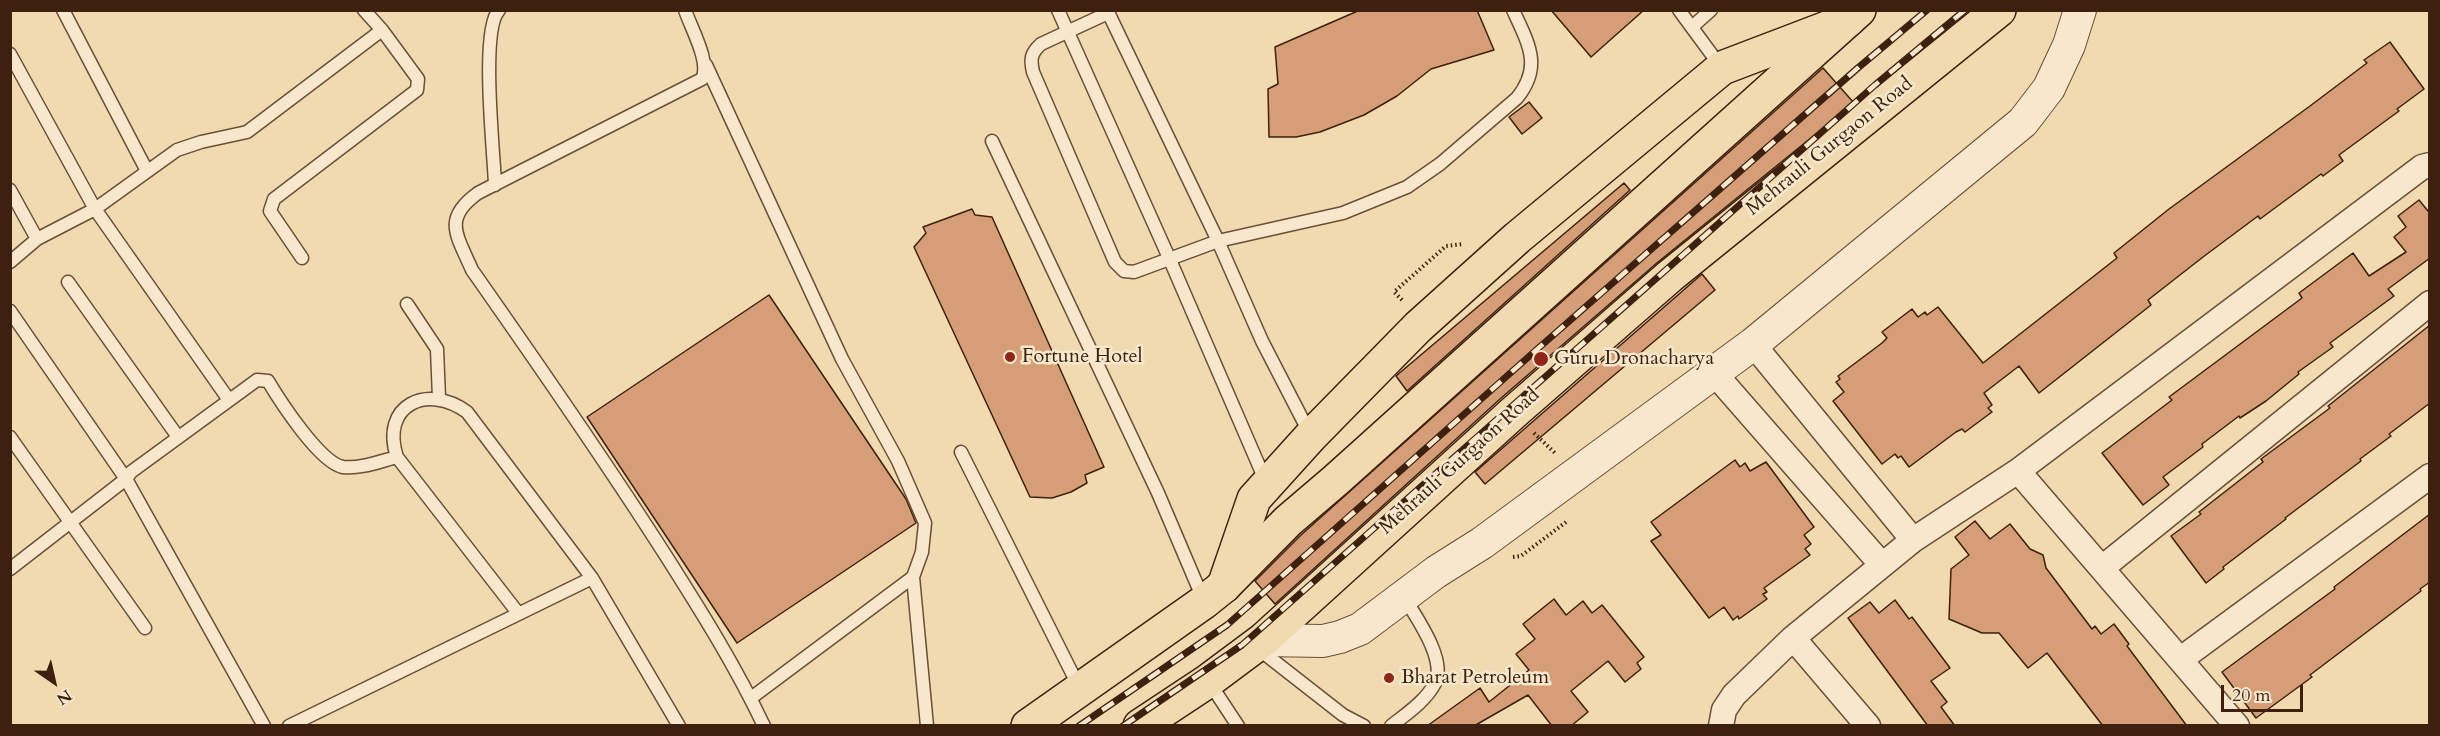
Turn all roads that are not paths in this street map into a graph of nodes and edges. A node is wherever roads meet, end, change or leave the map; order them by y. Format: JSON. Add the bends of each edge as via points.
{"nodes":[{"id":1,"x":63,"y":10,"type":"edge"},
{"id":2,"x":364,"y":10,"type":"edge"},
{"id":3,"x":499,"y":10,"type":"edge"},
{"id":4,"x":685,"y":10,"type":"edge"},
{"id":5,"x":1058,"y":10,"type":"edge"},
{"id":6,"x":1513,"y":10,"type":"edge"},
{"id":7,"x":1678,"y":10,"type":"edge"},
{"id":8,"x":1711,"y":10,"type":"edge"},
{"id":9,"x":1999,"y":10,"type":"edge"},
{"id":10,"x":2080,"y":10,"type":"edge"},
{"id":11,"x":1108,"y":12,"type":"edge"},
{"id":12,"x":1854,"y":15,"type":"edge"},
{"id":13,"x":1692,"y":27,"type":"junction"},
{"id":14,"x":382,"y":30,"type":"junction"},
{"id":15,"x":1068,"y":32,"type":"junction"},
{"id":16,"x":10,"y":54,"type":"edge"},
{"id":17,"x":705,"y":63,"type":"junction"},
{"id":18,"x":1722,"y":68,"type":"junction"},
{"id":19,"x":992,"y":141,"type":"dead end"},
{"id":20,"x":2427,"y":169,"type":"edge"},
{"id":21,"x":147,"y":171,"type":"junction"},
{"id":22,"x":495,"y":185,"type":"junction"},
{"id":23,"x":10,"y":190,"type":"edge"},
{"id":24,"x":95,"y":209,"type":"junction"},
{"id":25,"x":37,"y":239,"type":"junction"},
{"id":26,"x":1218,"y":240,"type":"junction"},
{"id":27,"x":302,"y":258,"type":"dead end"},
{"id":28,"x":1170,"y":260,"type":"junction"},
{"id":29,"x":10,"y":262,"type":"edge"},
{"id":30,"x":68,"y":282,"type":"dead end"},
{"id":31,"x":2430,"y":303,"type":"edge"},
{"id":32,"x":407,"y":304,"type":"dead end"},
{"id":33,"x":10,"y":311,"type":"edge"},
{"id":34,"x":1754,"y":344,"type":"junction"},
{"id":35,"x":1714,"y":374,"type":"junction"},
{"id":36,"x":439,"y":398,"type":"junction"},
{"id":37,"x":229,"y":400,"type":"junction"},
{"id":38,"x":1311,"y":436,"type":"junction"},
{"id":39,"x":10,"y":437,"type":"edge"},
{"id":40,"x":178,"y":437,"type":"junction"},
{"id":41,"x":961,"y":452,"type":"dead end"},
{"id":42,"x":397,"y":457,"type":"junction"},
{"id":43,"x":2019,"y":471,"type":"junction"},
{"id":44,"x":2430,"y":476,"type":"edge"},
{"id":45,"x":126,"y":479,"type":"junction"},
{"id":46,"x":1267,"y":484,"type":"junction"},
{"id":47,"x":71,"y":522,"type":"junction"},
{"id":48,"x":1913,"y":540,"type":"junction"},
{"id":49,"x":1882,"y":565,"type":"junction"},
{"id":50,"x":2102,"y":568,"type":"junction"},
{"id":51,"x":10,"y":569,"type":"edge"},
{"id":52,"x":913,"y":577,"type":"junction"},
{"id":53,"x":592,"y":578,"type":"junction"},
{"id":54,"x":1214,"y":594,"type":"junction"},
{"id":55,"x":1404,"y":596,"type":"junction"},
{"id":56,"x":518,"y":613,"type":"junction"},
{"id":57,"x":146,"y":628,"type":"dead end"},
{"id":58,"x":1793,"y":638,"type":"junction"},
{"id":59,"x":1259,"y":643,"type":"junction"},
{"id":60,"x":2181,"y":659,"type":"junction"},
{"id":61,"x":1208,"y":681,"type":"junction"},
{"id":62,"x":1080,"y":690,"type":"junction"},
{"id":63,"x":751,"y":698,"type":"junction"},
{"id":64,"x":1722,"y":718,"type":"edge"},
{"id":65,"x":264,"y":726,"type":"edge"},
{"id":66,"x":289,"y":726,"type":"edge"},
{"id":67,"x":680,"y":726,"type":"edge"},
{"id":68,"x":764,"y":726,"type":"edge"},
{"id":69,"x":927,"y":726,"type":"edge"},
{"id":70,"x":1028,"y":726,"type":"edge"},
{"id":71,"x":1140,"y":726,"type":"edge"},
{"id":72,"x":1238,"y":726,"type":"edge"},
{"id":73,"x":1364,"y":726,"type":"edge"},
{"id":74,"x":1391,"y":726,"type":"edge"},
{"id":75,"x":1702,"y":726,"type":"edge"},
{"id":76,"x":1868,"y":726,"type":"edge"},
{"id":77,"x":2237,"y":726,"type":"edge"}],
"edges":[{"from":1,"to":21,"type":"lane"},
{"from":2,"to":14,"type":"lane"},
{"from":3,"to":22,"type":"lane","via":[[491,26],[489,49]]},
{"from":4,"to":17,"type":"lane"},
{"from":5,"to":15,"type":"lane"},
{"from":6,"to":26,"type":"lane","via":[[1531,52],[1533,69],[1527,86],[1440,164],[1407,187],[1373,203]]},
{"from":7,"to":13,"type":"lane"},
{"from":8,"to":13,"type":"lane"},
{"from":9,"to":59,"type":"main road","name":"Mehrauli Gurgaon Road","via":[[1670,276]]},
{"from":10,"to":34,"type":"street","via":[[2049,88],[2023,122]]},
{"from":11,"to":15,"type":"lane"},
{"from":11,"to":26,"type":"lane"},
{"from":12,"to":18,"type":"main road"},
{"from":12,"to":54,"type":"main road","via":[[1288,521]]},
{"from":13,"to":18,"type":"lane"},
{"from":14,"to":21,"type":"lane","via":[[247,132],[177,150]]},
{"from":14,"to":27,"type":"lane","via":[[418,79],[417,90],[274,199],[270,211]]},
{"from":15,"to":28,"type":"lane"},
{"from":15,"to":28,"type":"lane","via":[[1041,44],[1030,60],[1115,262],[1124,271],[1134,272]]},
{"from":16,"to":24,"type":"lane"},
{"from":17,"to":22,"type":"lane","via":[[705,73],[696,83]]},
{"from":17,"to":52,"type":"lane","via":[[842,359],[898,461],[925,523],[922,552]]},
{"from":18,"to":38,"type":"main road","via":[[1517,238],[1418,327]]},
{"from":19,"to":54,"type":"lane","via":[[1158,493]]},
{"from":20,"to":43,"type":"street"},
{"from":21,"to":24,"type":"lane"},
{"from":22,"to":63,"type":"lane","via":[[463,204],[457,216],[455,230],[472,270],[627,495]]},
{"from":23,"to":25,"type":"lane"},
{"from":24,"to":25,"type":"lane"},
{"from":24,"to":37,"type":"lane"},
{"from":25,"to":29,"type":"lane"},
{"from":26,"to":28,"type":"lane"},
{"from":26,"to":38,"type":"lane","via":[[1262,341]]},
{"from":28,"to":46,"type":"lane"},
{"from":30,"to":40,"type":"lane"},
{"from":31,"to":50,"type":"street"},
{"from":32,"to":36,"type":"lane","via":[[437,349]]},
{"from":33,"to":45,"type":"lane"},
{"from":34,"to":35,"type":"street"},
{"from":34,"to":48,"type":"street"},
{"from":35,"to":49,"type":"street"},
{"from":35,"to":55,"type":"street"},
{"from":36,"to":42,"type":"lane","via":[[421,399],[400,414],[393,430]]},
{"from":36,"to":53,"type":"lane","via":[[467,412]]},
{"from":37,"to":40,"type":"lane"},
{"from":37,"to":42,"type":"lane","via":[[257,380],[268,381],[319,451],[341,467]]},
{"from":38,"to":46,"type":"main road"},
{"from":39,"to":47,"type":"lane"},
{"from":40,"to":45,"type":"lane"},
{"from":41,"to":62,"type":"lane"},
{"from":42,"to":56,"type":"lane"},
{"from":43,"to":48,"type":"street"},
{"from":43,"to":50,"type":"street"},
{"from":44,"to":60,"type":"street"},
{"from":45,"to":47,"type":"lane"},
{"from":45,"to":65,"type":"lane"},
{"from":46,"to":54,"type":"main road","via":[[1254,499]]},
{"from":47,"to":51,"type":"lane"},
{"from":47,"to":57,"type":"lane"},
{"from":48,"to":49,"type":"street"},
{"from":49,"to":58,"type":"street"},
{"from":50,"to":60,"type":"street"},
{"from":52,"to":63,"type":"lane"},
{"from":52,"to":69,"type":"lane"},
{"from":53,"to":56,"type":"lane"},
{"from":53,"to":67,"type":"lane"},
{"from":54,"to":62,"type":"main road"},
{"from":55,"to":59,"type":"street","via":[[1360,628],[1340,637]]},
{"from":55,"to":74,"type":"lane","via":[[1437,662],[1436,682],[1418,704]]},
{"from":56,"to":66,"type":"lane"},
{"from":58,"to":64,"type":"street","via":[[1734,695]]},
{"from":58,"to":76,"type":"street"},
{"from":59,"to":61,"type":"main road","name":"Mehrauli Gurgaon Road"},
{"from":59,"to":73,"type":"lane","via":[[1343,715]]},
{"from":60,"to":77,"type":"street"},
{"from":61,"to":71,"type":"main road","name":"Mehrauli Gurgaon Road"},
{"from":61,"to":72,"type":"lane"},
{"from":62,"to":70,"type":"main road"},
{"from":63,"to":68,"type":"lane"},
{"from":64,"to":75,"type":"street"}]}
